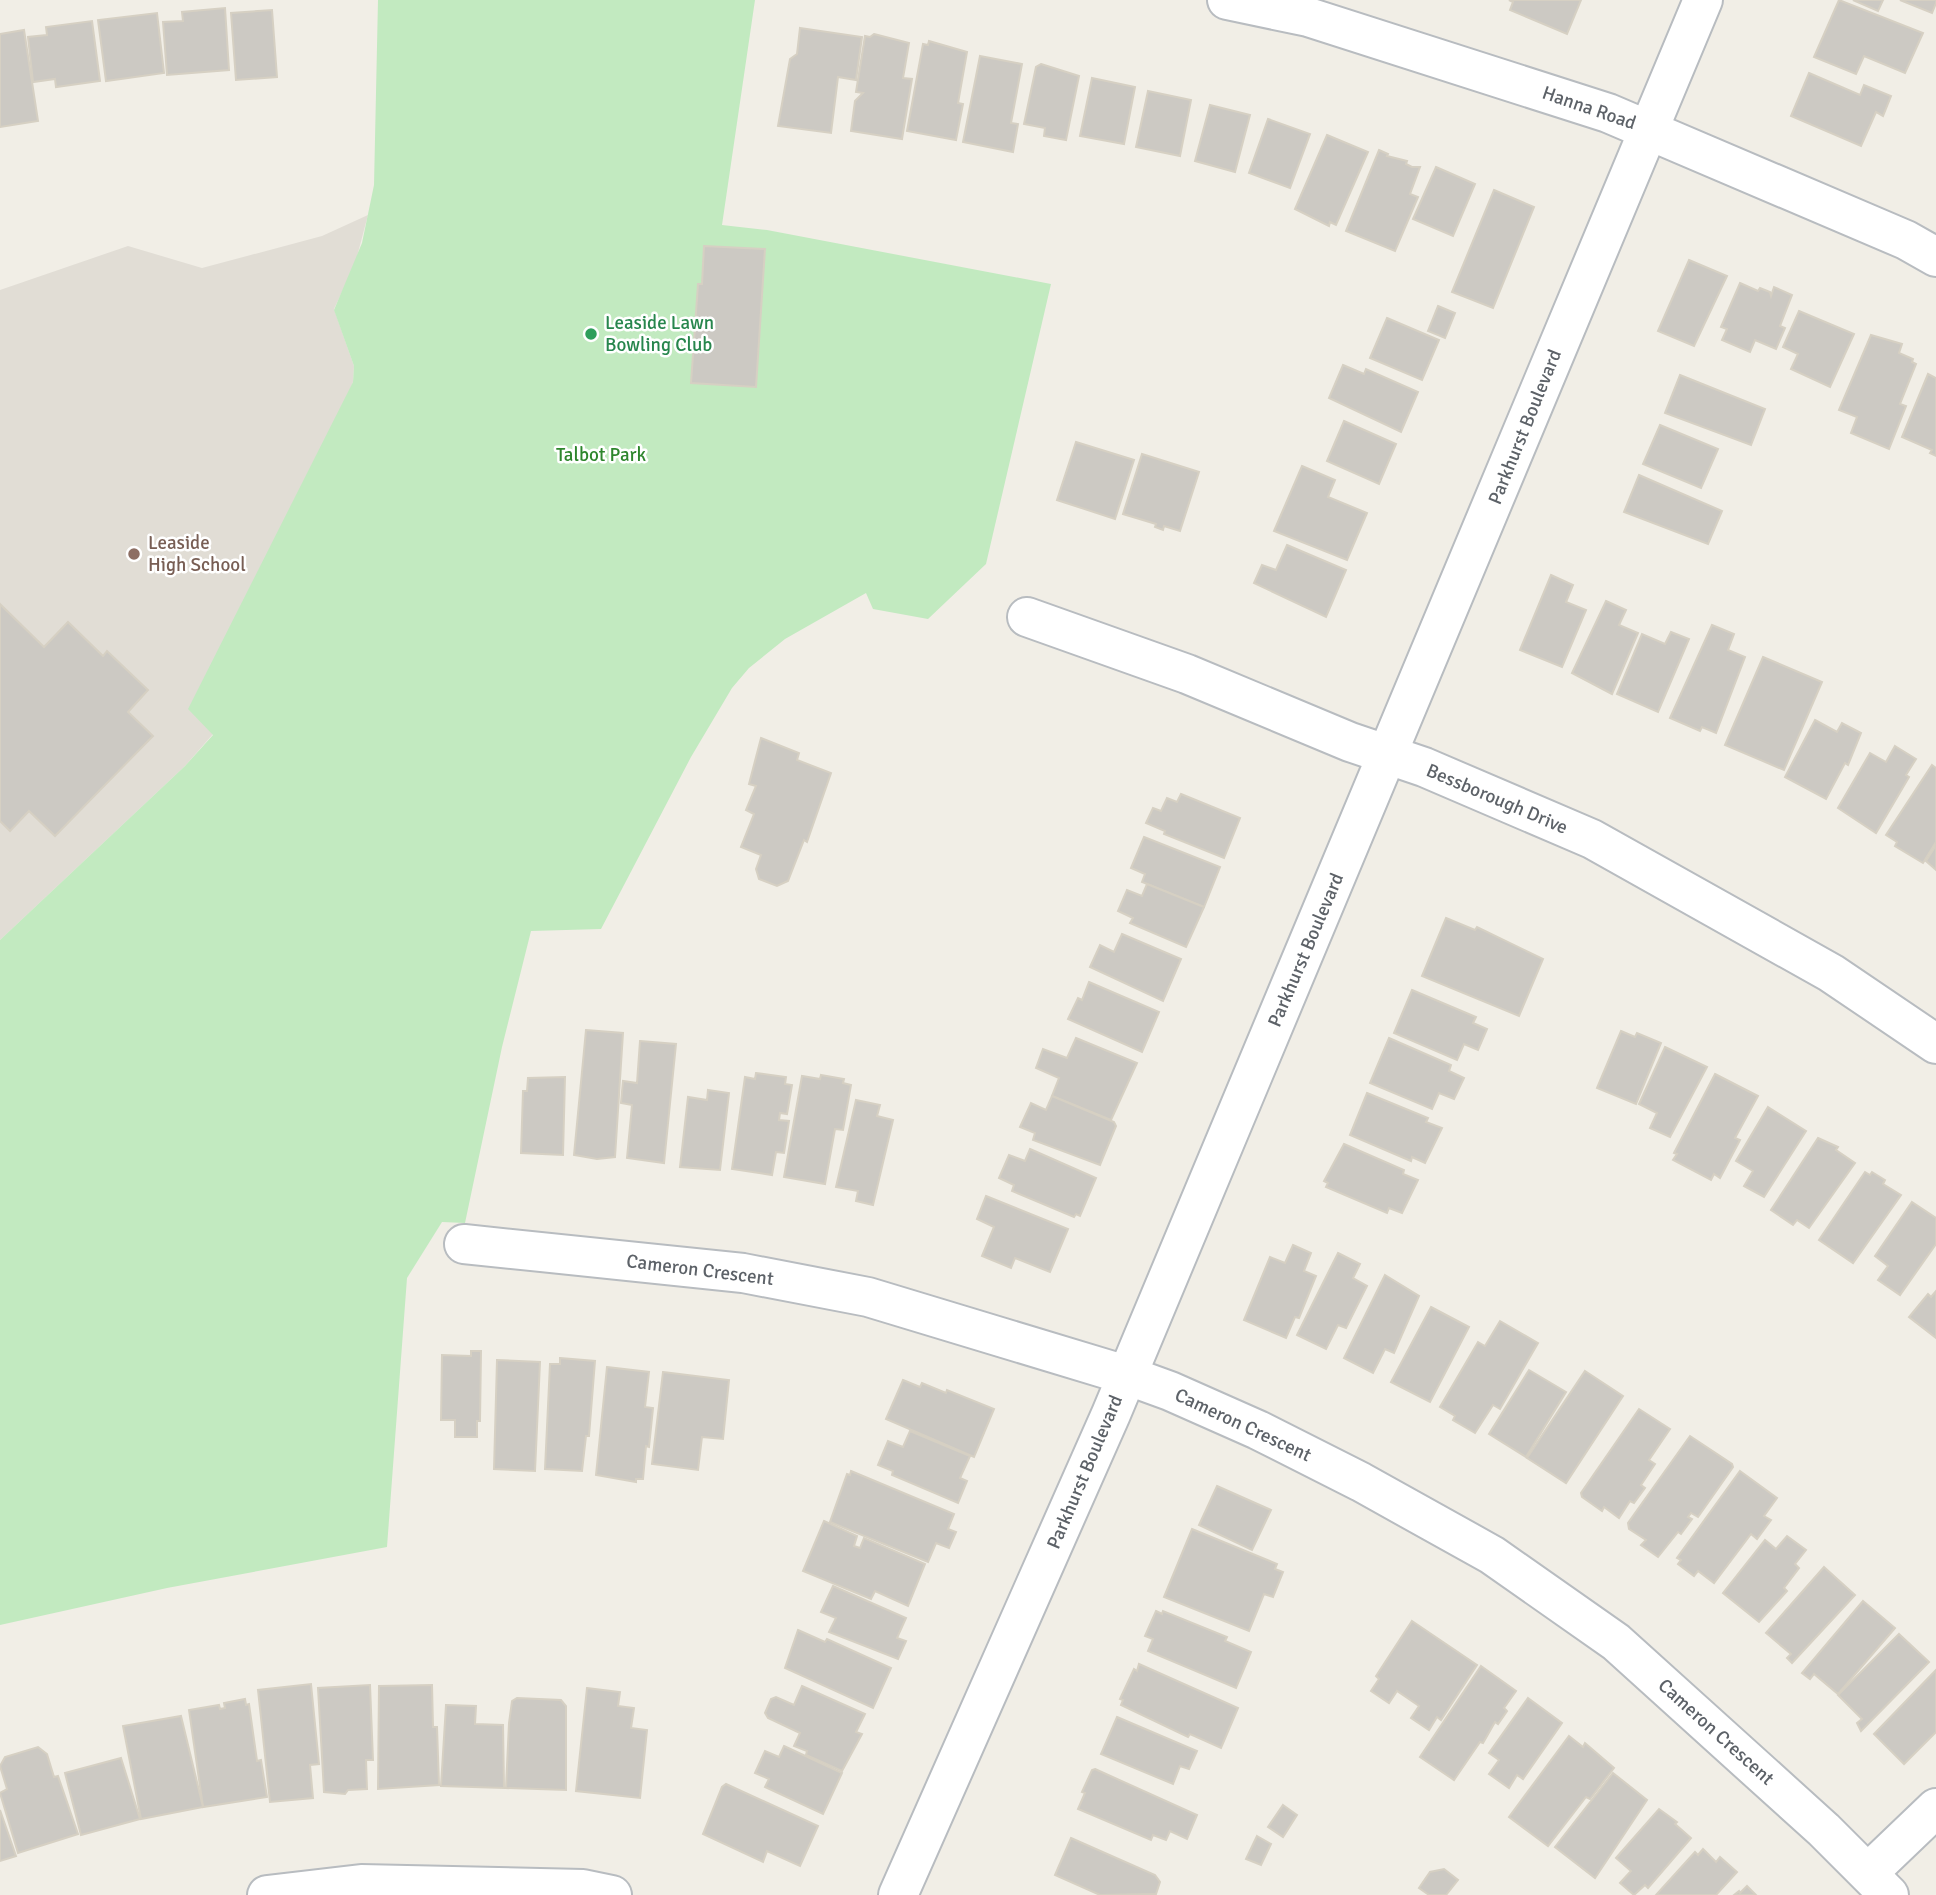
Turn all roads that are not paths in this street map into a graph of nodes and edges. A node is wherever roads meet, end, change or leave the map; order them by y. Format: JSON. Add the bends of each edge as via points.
{"nodes":[{"id":1,"x":1227,"y":0,"type":"edge"},
{"id":2,"x":1703,"y":0,"type":"edge"},
{"id":3,"x":1649,"y":129,"type":"junction"},
{"id":4,"x":1936,"y":257,"type":"edge"},
{"id":5,"x":1027,"y":617,"type":"dead end"},
{"id":6,"x":1388,"y":755,"type":"junction"},
{"id":7,"x":1936,"y":1044,"type":"edge"},
{"id":8,"x":464,"y":1244,"type":"dead end"},
{"id":9,"x":1126,"y":1375,"type":"junction"},
{"id":10,"x":1936,"y":1808,"type":"edge"},
{"id":11,"x":1878,"y":1884,"type":"edge"},
{"id":12,"x":267,"y":1895,"type":"edge"},
{"id":13,"x":612,"y":1895,"type":"edge"},
{"id":14,"x":898,"y":1895,"type":"edge"}],
"edges":[{"from":1,"to":3,"type":"street","name":"Hanna Road","via":[[1308,17]]},
{"from":2,"to":3,"type":"street","name":"Parkhurst Boulevard"},
{"from":3,"to":4,"type":"street","name":"Hanna Road"},
{"from":3,"to":6,"type":"street","name":"Parkhurst Boulevard"},
{"from":5,"to":6,"type":"street","name":"Bessborough Drive","via":[[1187,674]]},
{"from":6,"to":7,"type":"street","name":"Bessborough Drive","via":[[1592,839],[1831,973]]},
{"from":6,"to":9,"type":"street","name":"Parkhurst Boulevard"},
{"from":8,"to":9,"type":"street","name":"Cameron Crescent","via":[[743,1273],[868,1297]]},
{"from":9,"to":11,"type":"street","name":"Cameron Crescent","via":[[1258,1430],[1492,1555],[1615,1642]]},
{"from":9,"to":14,"type":"street","name":"Parkhurst Boulevard"},
{"from":10,"to":11,"type":"street"},
{"from":12,"to":13,"type":"street","via":[[361,1884],[583,1889]]}]}
